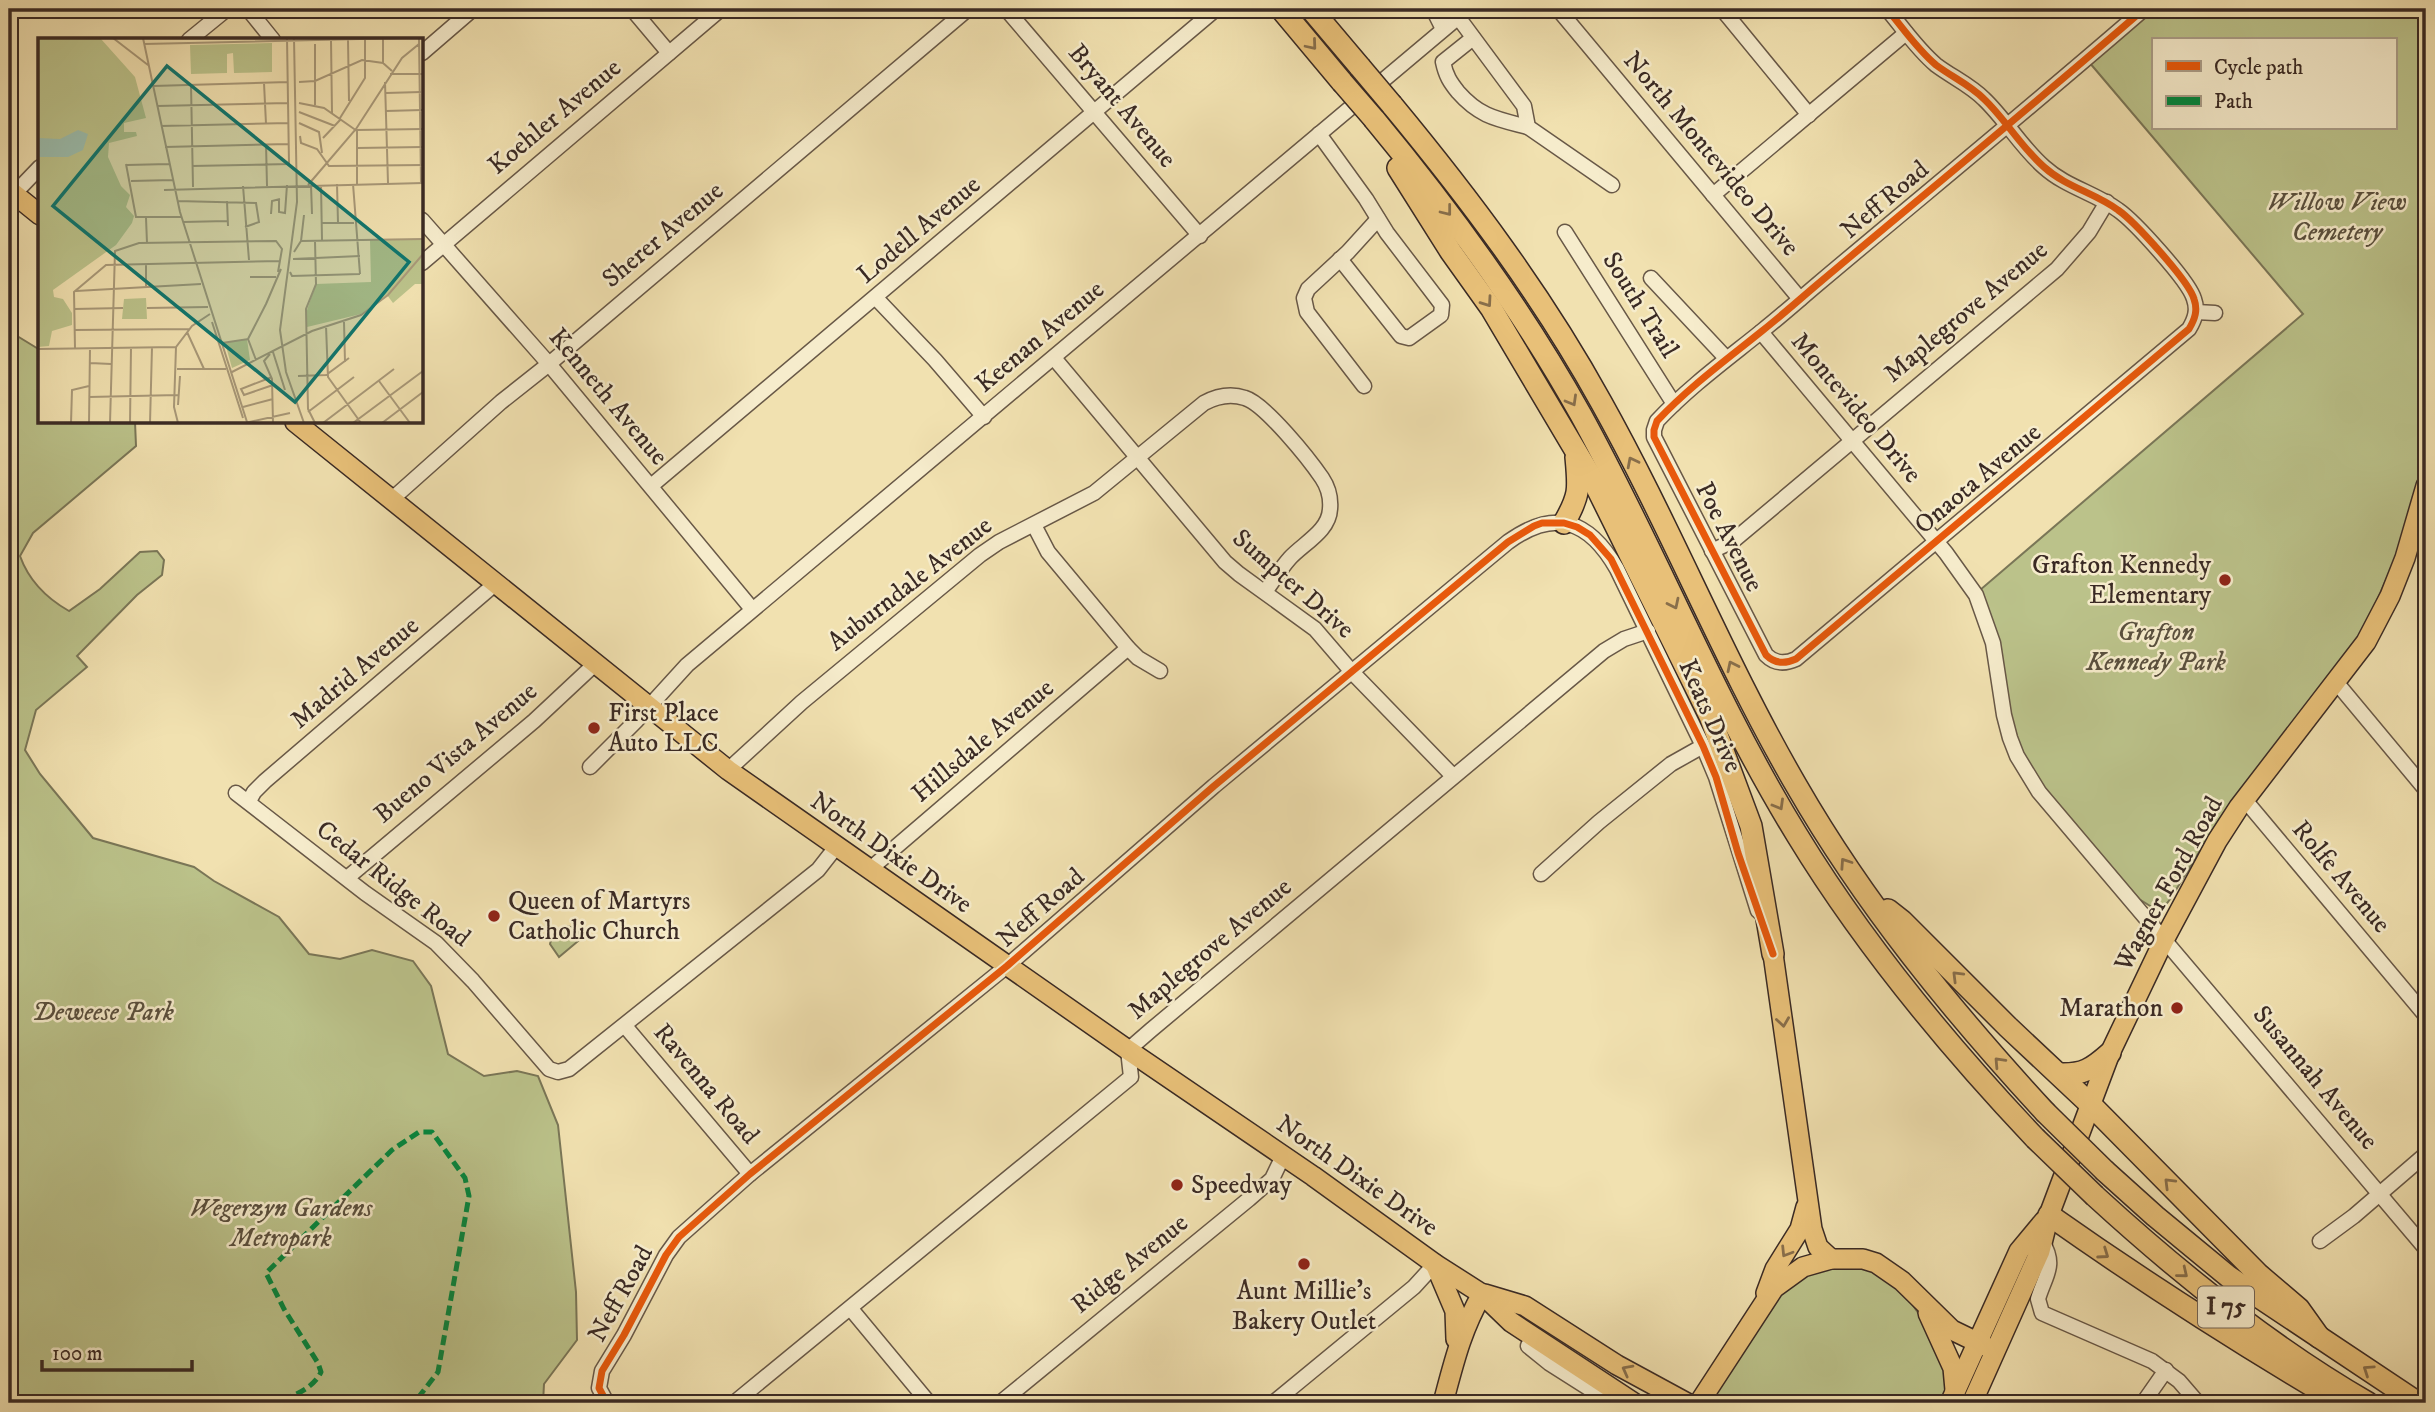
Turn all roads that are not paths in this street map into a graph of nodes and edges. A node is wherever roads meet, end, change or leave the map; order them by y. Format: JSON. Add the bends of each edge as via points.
{"nodes":[{"id":1,"x":227,"y":9,"type":"edge"},
{"id":2,"x":248,"y":9,"type":"edge"},
{"id":3,"x":473,"y":9,"type":"edge"},
{"id":4,"x":632,"y":9,"type":"edge"},
{"id":5,"x":721,"y":9,"type":"edge"},
{"id":6,"x":968,"y":9,"type":"edge"},
{"id":7,"x":1006,"y":9,"type":"edge"},
{"id":8,"x":1216,"y":9,"type":"edge"},
{"id":9,"x":1281,"y":9,"type":"edge"},
{"id":10,"x":1311,"y":9,"type":"edge"},
{"id":11,"x":1433,"y":9,"type":"edge"},
{"id":12,"x":1558,"y":9,"type":"edge"},
{"id":13,"x":1722,"y":9,"type":"edge"},
{"id":14,"x":1886,"y":9,"type":"edge"},
{"id":15,"x":2144,"y":9,"type":"edge"},
{"id":16,"x":1463,"y":13,"type":"edge"},
{"id":17,"x":1443,"y":29,"type":"junction"},
{"id":18,"x":1906,"y":33,"type":"junction"},
{"id":19,"x":191,"y":38,"type":"edge"},
{"id":20,"x":272,"y":38,"type":"edge"},
{"id":21,"x":1473,"y":38,"type":"junction"},
{"id":22,"x":424,"y":50,"type":"edge"},
{"id":23,"x":669,"y":52,"type":"junction"},
{"id":24,"x":1096,"y":112,"type":"junction"},
{"id":25,"x":1810,"y":115,"type":"junction"},
{"id":26,"x":1374,"y":120,"type":"junction"},
{"id":27,"x":2007,"y":125,"type":"junction"},
{"id":28,"x":1528,"y":127,"type":"junction"},
{"id":29,"x":1319,"y":134,"type":"junction"},
{"id":30,"x":38,"y":169,"type":"edge"},
{"id":31,"x":1612,"y":185,"type":"dead end"},
{"id":32,"x":11,"y":192,"type":"edge"},
{"id":33,"x":1713,"y":195,"type":"junction"},
{"id":34,"x":2107,"y":202,"type":"junction"},
{"id":35,"x":38,"y":213,"type":"edge"},
{"id":36,"x":1378,"y":219,"type":"junction"},
{"id":37,"x":424,"y":222,"type":"edge"},
{"id":38,"x":1565,"y":232,"type":"dead end"},
{"id":39,"x":1200,"y":236,"type":"junction"},
{"id":40,"x":443,"y":245,"type":"junction"},
{"id":41,"x":1340,"y":259,"type":"junction"},
{"id":42,"x":424,"y":261,"type":"edge"},
{"id":43,"x":1651,"y":278,"type":"dead end"},
{"id":44,"x":876,"y":298,"type":"junction"},
{"id":45,"x":1800,"y":299,"type":"junction"},
{"id":46,"x":2196,"y":312,"type":"junction"},
{"id":47,"x":2215,"y":313,"type":"dead end"},
{"id":48,"x":1761,"y":332,"type":"junction"},
{"id":49,"x":1054,"y":358,"type":"junction"},
{"id":50,"x":1726,"y":359,"type":"junction"},
{"id":51,"x":549,"y":364,"type":"junction"},
{"id":52,"x":1364,"y":386,"type":"dead end"},
{"id":53,"x":1674,"y":404,"type":"junction"},
{"id":54,"x":984,"y":416,"type":"junction"},
{"id":55,"x":297,"y":424,"type":"edge"},
{"id":56,"x":1654,"y":426,"type":"joint"},
{"id":57,"x":1851,"y":442,"type":"junction"},
{"id":58,"x":1575,"y":448,"type":"junction"},
{"id":59,"x":1138,"y":458,"type":"junction"},
{"id":60,"x":651,"y":486,"type":"junction"},
{"id":61,"x":2426,"y":486,"type":"edge"},
{"id":62,"x":391,"y":500,"type":"junction"},
{"id":63,"x":1564,"y":523,"type":"junction"},
{"id":64,"x":1034,"y":524,"type":"junction"},
{"id":65,"x":1937,"y":542,"type":"junction"},
{"id":66,"x":1712,"y":551,"type":"junction"},
{"id":67,"x":495,"y":583,"type":"junction"},
{"id":68,"x":1265,"y":592,"type":"junction"},
{"id":69,"x":752,"y":610,"type":"junction"},
{"id":70,"x":1648,"y":631,"type":"junction"},
{"id":71,"x":1128,"y":648,"type":"junction"},
{"id":72,"x":1776,"y":662,"type":"joint"},
{"id":73,"x":595,"y":664,"type":"junction"},
{"id":74,"x":1160,"y":671,"type":"dead end"},
{"id":75,"x":1352,"y":672,"type":"junction"},
{"id":76,"x":2336,"y":682,"type":"junction"},
{"id":77,"x":648,"y":706,"type":"junction"},
{"id":78,"x":1703,"y":746,"type":"junction"},
{"id":79,"x":590,"y":766,"type":"dead end"},
{"id":80,"x":728,"y":770,"type":"junction"},
{"id":81,"x":1453,"y":776,"type":"junction"},
{"id":82,"x":2426,"y":790,"type":"edge"},
{"id":83,"x":236,"y":793,"type":"dead end"},
{"id":84,"x":2245,"y":800,"type":"junction"},
{"id":85,"x":249,"y":801,"type":"junction"},
{"id":86,"x":836,"y":847,"type":"junction"},
{"id":87,"x":869,"y":870,"type":"junction"},
{"id":88,"x":1541,"y":874,"type":"dead end"},
{"id":89,"x":347,"y":878,"type":"junction"},
{"id":90,"x":1866,"y":894,"type":"junction"},
{"id":91,"x":2164,"y":940,"type":"junction"},
{"id":92,"x":1773,"y":954,"type":"junction"},
{"id":93,"x":1007,"y":966,"type":"junction"},
{"id":94,"x":2426,"y":1016,"type":"edge"},
{"id":95,"x":625,"y":1026,"type":"junction"},
{"id":96,"x":1128,"y":1051,"type":"junction"},
{"id":97,"x":2109,"y":1053,"type":"junction"},
{"id":98,"x":2059,"y":1074,"type":"junction"},
{"id":99,"x":2090,"y":1104,"type":"junction"},
{"id":100,"x":2426,"y":1154,"type":"edge"},
{"id":101,"x":1283,"y":1156,"type":"junction"},
{"id":102,"x":750,"y":1174,"type":"junction"},
{"id":103,"x":2380,"y":1193,"type":"junction"},
{"id":104,"x":1807,"y":1203,"type":"junction"},
{"id":105,"x":2049,"y":1215,"type":"junction"},
{"id":106,"x":2042,"y":1241,"type":"junction"},
{"id":107,"x":2320,"y":1241,"type":"dead end"},
{"id":108,"x":2426,"y":1249,"type":"edge"},
{"id":109,"x":1831,"y":1259,"type":"junction"},
{"id":110,"x":1435,"y":1264,"type":"junction"},
{"id":111,"x":2032,"y":1266,"type":"junction"},
{"id":112,"x":1482,"y":1293,"type":"junction"},
{"id":113,"x":1763,"y":1302,"type":"junction"},
{"id":114,"x":1923,"y":1303,"type":"junction"},
{"id":115,"x":851,"y":1309,"type":"junction"},
{"id":116,"x":1533,"y":1336,"type":"junction"},
{"id":117,"x":1572,"y":1337,"type":"junction"},
{"id":118,"x":1985,"y":1337,"type":"junction"},
{"id":119,"x":2319,"y":1337,"type":"junction"},
{"id":120,"x":1456,"y":1353,"type":"junction"},
{"id":121,"x":2166,"y":1370,"type":"junction"},
{"id":122,"x":1955,"y":1400,"type":"edge"},
{"id":123,"x":607,"y":1403,"type":"edge"},
{"id":124,"x":734,"y":1403,"type":"edge"},
{"id":125,"x":929,"y":1403,"type":"edge"},
{"id":126,"x":1000,"y":1403,"type":"edge"},
{"id":127,"x":1273,"y":1403,"type":"edge"},
{"id":128,"x":1443,"y":1403,"type":"edge"},
{"id":129,"x":1612,"y":1403,"type":"edge"},
{"id":130,"x":1634,"y":1403,"type":"edge"},
{"id":131,"x":1687,"y":1403,"type":"edge"},
{"id":132,"x":1699,"y":1403,"type":"edge"},
{"id":133,"x":1972,"y":1403,"type":"edge"},
{"id":134,"x":2143,"y":1403,"type":"edge"},
{"id":135,"x":2198,"y":1403,"type":"edge"},
{"id":136,"x":2341,"y":1403,"type":"edge"},
{"id":137,"x":2368,"y":1403,"type":"edge"},
{"id":138,"x":2418,"y":1403,"type":"edge"}],
"edges":[{"from":1,"to":19,"type":"street"},
{"from":2,"to":20,"type":"street"},
{"from":3,"to":22,"type":"street"},
{"from":4,"to":23,"type":"street"},
{"from":5,"to":23,"type":"street","name":"Koehler Avenue"},
{"from":6,"to":51,"type":"street","name":"Sherer Avenue"},
{"from":7,"to":24,"type":"street","name":"Bryant Avenue"},
{"from":8,"to":24,"type":"street","name":"Lodell Avenue"},
{"from":9,"to":26,"type":"highway","number":"I 75","one_way":true,"bridge":true},
{"from":90,"to":10,"type":"highway","number":"I 75","one_way":true,"bridge":true,"via":[[1796,785],[1744,689],[1600,401],[1511,259],[1459,187]]},
{"from":11,"to":17,"type":"street"},
{"from":12,"to":33,"type":"street","name":"North Montevideo Drive"},
{"from":13,"to":25,"type":"street"},
{"from":14,"to":18,"type":"street"},
{"from":15,"to":27,"type":"street","name":"Neff Road"},
{"from":16,"to":17,"type":"street","name":"Keenan Avenue"},
{"from":16,"to":21,"type":"street"},
{"from":17,"to":29,"type":"street","name":"Keenan Avenue"},
{"from":18,"to":25,"type":"street"},
{"from":18,"to":27,"type":"street","via":[[1937,65],[1983,98]]},
{"from":21,"to":28,"type":"street","via":[[1524,106]]},
{"from":21,"to":28,"type":"street","via":[[1443,62],[1446,77],[1486,116]]},
{"from":23,"to":40,"type":"street","name":"Koehler Avenue"},
{"from":24,"to":39,"type":"street","name":"Bryant Avenue"},
{"from":24,"to":44,"type":"street","name":"Lodell Avenue"},
{"from":25,"to":33,"type":"street"},
{"from":26,"to":58,"type":"highway","one_way":true,"via":[[1398,168],[1492,308]]},
{"from":26,"to":137,"type":"highway","number":"I 75","one_way":true,"bridge":true,"via":[[1493,273],[1548,359],[1615,482],[1731,719],[1796,834],[1864,935],[1954,1049],[2095,1196],[2211,1296]]},
{"from":27,"to":34,"type":"street","via":[[2049,172]]},
{"from":27,"to":45,"type":"street","name":"Neff Road"},
{"from":28,"to":31,"type":"street"},
{"from":29,"to":36,"type":"street"},
{"from":29,"to":39,"type":"street","name":"Keenan Avenue"},
{"from":30,"to":32,"type":"street"},
{"from":32,"to":35,"type":"main road"},
{"from":33,"to":45,"type":"street","name":"North Montevideo Drive"},
{"from":34,"to":46,"type":"street","via":[[2134,223],[2169,263],[2192,293]]},
{"from":34,"to":57,"type":"street","name":"Maplegrove Avenue","via":[[2089,232],[2057,269]]},
{"from":36,"to":41,"type":"street"},
{"from":36,"to":41,"type":"street","via":[[1442,305],[1438,318],[1409,338],[1401,336]]},
{"from":37,"to":40,"type":"street","name":"Kenneth Avenue"},
{"from":38,"to":53,"type":"street","name":"South Trail"},
{"from":39,"to":49,"type":"street","name":"Keenan Avenue"},
{"from":40,"to":42,"type":"street","name":"Koehler Avenue"},
{"from":40,"to":51,"type":"street","name":"Kenneth Avenue"},
{"from":41,"to":52,"type":"street","via":[[1308,289],[1304,304]]},
{"from":43,"to":50,"type":"street"},
{"from":44,"to":54,"type":"street"},
{"from":44,"to":60,"type":"street","name":"Lodell Avenue"},
{"from":45,"to":48,"type":"street","name":"Neff Road"},
{"from":46,"to":47,"type":"street"},
{"from":46,"to":65,"type":"street","name":"Onaota Avenue","via":[[2189,329]]},
{"from":48,"to":50,"type":"street","name":"Neff Road"},
{"from":48,"to":57,"type":"street","name":"Montevideo Drive"},
{"from":49,"to":54,"type":"street","name":"Keenan Avenue"},
{"from":49,"to":59,"type":"street","name":"Sumpter Drive"},
{"from":50,"to":53,"type":"street","name":"Neff Road"},
{"from":51,"to":60,"type":"street","name":"Kenneth Avenue"},
{"from":51,"to":62,"type":"street","name":"Sherer Avenue"},
{"from":53,"to":56,"type":"street","name":"Neff Road"},
{"from":54,"to":69,"type":"street","name":"Keenan Avenue"},
{"from":55,"to":62,"type":"main road","name":"North Dixie Drive"},
{"from":56,"to":66,"type":"street","name":"Poe Avenue","via":[[1654,437]]},
{"from":57,"to":65,"type":"street","name":"Montevideo Drive"},
{"from":57,"to":66,"type":"street","name":"Maplegrove Avenue","via":[[1733,541]]},
{"from":58,"to":63,"type":"highway","via":[[1577,501]]},
{"from":58,"to":92,"type":"highway","via":[[1710,716],[1751,826]]},
{"from":59,"to":64,"type":"street","name":"Auburndale Avenue","via":[[1094,494]]},
{"from":59,"to":68,"type":"street","name":"Sumpter Drive","via":[[1225,562]]},
{"from":59,"to":68,"type":"street","name":"Auburndale Avenue","via":[[1210,399],[1243,397],[1268,414],[1322,479],[1331,508],[1322,529],[1289,560]]},
{"from":60,"to":69,"type":"street","name":"Kenneth Avenue"},
{"from":61,"to":76,"type":"main road","name":"Wagner Ford Road","via":[[2390,596],[2366,642]]},
{"from":62,"to":67,"type":"main road","name":"North Dixie Drive"},
{"from":63,"to":70,"type":"street","name":"Keats Drive","via":[[1590,536],[1611,559]]},
{"from":63,"to":75,"type":"street","name":"Neff Road","via":[[1542,523],[1525,530]]},
{"from":64,"to":71,"type":"street","via":[[1052,557]]},
{"from":64,"to":80,"type":"street","name":"Auburndale Avenue","via":[[979,555],[802,702]]},
{"from":65,"to":72,"type":"street","name":"Onaota Avenue","via":[[1796,659]]},
{"from":65,"to":91,"type":"street","name":"Montevideo Drive","via":[[1976,594],[1985,615],[2017,756],[2029,777]]},
{"from":66,"to":72,"type":"street","name":"Poe Avenue","via":[[1766,654]]},
{"from":67,"to":73,"type":"main road","name":"North Dixie Drive"},
{"from":67,"to":85,"type":"street","name":"Madrid Avenue","via":[[265,781]]},
{"from":68,"to":75,"type":"street","name":"Sumpter Drive","via":[[1315,629]]},
{"from":69,"to":77,"type":"street","name":"Keenan Avenue"},
{"from":70,"to":78,"type":"street","name":"Keats Drive"},
{"from":70,"to":81,"type":"street","name":"Maplegrove Avenue","via":[[1604,651]]},
{"from":71,"to":74,"type":"street"},
{"from":71,"to":87,"type":"street","name":"Hillsdale Avenue"},
{"from":73,"to":77,"type":"main road","name":"North Dixie Drive"},
{"from":73,"to":89,"type":"street","name":"Bueno Vista Avenue"},
{"from":75,"to":81,"type":"street","name":"Sumpter Drive"},
{"from":75,"to":93,"type":"street","name":"Neff Road"},
{"from":76,"to":82,"type":"street"},
{"from":76,"to":84,"type":"main road","name":"Wagner Ford Road"},
{"from":77,"to":79,"type":"street","name":"Keenan Avenue"},
{"from":77,"to":80,"type":"main road","name":"North Dixie Drive"},
{"from":78,"to":88,"type":"street","via":[[1651,780]]},
{"from":78,"to":92,"type":"street","name":"Keats Drive"},
{"from":80,"to":86,"type":"main road","name":"North Dixie Drive"},
{"from":81,"to":96,"type":"street","name":"Maplegrove Avenue"},
{"from":83,"to":85,"type":"street","name":"Cedar Ridge Road"},
{"from":84,"to":91,"type":"main road","name":"Wagner Ford Road","via":[[2217,841]]},
{"from":84,"to":94,"type":"street","name":"Rolfe Avenue"},
{"from":85,"to":89,"type":"street","name":"Cedar Ridge Road"},
{"from":86,"to":87,"type":"main road","name":"North Dixie Drive"},
{"from":86,"to":95,"type":"street","via":[[818,870]]},
{"from":87,"to":93,"type":"main road","name":"North Dixie Drive"},
{"from":89,"to":95,"type":"street","name":"Cedar Ridge Road","via":[[436,943],[549,1069],[569,1069]]},
{"from":98,"to":90,"type":"highway","one_way":true,"via":[[1902,920]]},
{"from":119,"to":90,"type":"highway","number":"I 75","one_way":true,"bridge":true,"via":[[2229,1277],[2105,1171],[2045,1112],[1944,998]]},
{"from":91,"to":97,"type":"main road","name":"Wagner Ford Road"},
{"from":91,"to":103,"type":"street","name":"Susannah Avenue"},
{"from":92,"to":104,"type":"main road","name":"Keats Drive","one_way":true},
{"from":93,"to":96,"type":"main road","name":"North Dixie Drive"},
{"from":93,"to":102,"type":"street","name":"Neff Road"},
{"from":95,"to":102,"type":"street","name":"Ravenna Road"},
{"from":96,"to":101,"type":"main road","name":"North Dixie Drive"},
{"from":96,"to":115,"type":"street","name":"Maplegrove Avenue","via":[[1131,1077]]},
{"from":97,"to":98,"type":"highway","via":[[2076,1075]]},
{"from":97,"to":99,"type":"main road","name":"Wagner Ford Road"},
{"from":98,"to":99,"type":"highway"},
{"from":99,"to":105,"type":"main road","name":"Wagner Ford Road"},
{"from":119,"to":99,"type":"highway","one_way":true,"via":[[2299,1309],[2258,1274]]},
{"from":100,"to":103,"type":"street"},
{"from":101,"to":110,"type":"main road","name":"North Dixie Drive"},
{"from":101,"to":126,"type":"street","name":"Ridge Avenue","via":[[1272,1178],[1249,1199]]},
{"from":102,"to":123,"type":"street","name":"Neff Road","via":[[671,1247],[602,1371],[598,1381]]},
{"from":103,"to":107,"type":"street"},
{"from":103,"to":108,"type":"street","name":"Susannah Avenue"},
{"from":104,"to":109,"type":"main road","name":"Keats Drive","via":[[1818,1247]]},
{"from":104,"to":113,"type":"main road","one_way":true,"via":[[1800,1229]]},
{"from":105,"to":106,"type":"main road","name":"Wagner Ford Road"},
{"from":105,"to":118,"type":"main road","name":"Wagner Ford Road","via":[[2018,1251]]},
{"from":105,"to":136,"type":"highway","one_way":true,"via":[[2141,1280]]},
{"from":106,"to":111,"type":"main road","name":"Wagner Ford Road"},
{"from":106,"to":121,"type":"street","via":[[2050,1265],[2038,1299],[2042,1313]]},
{"from":109,"to":113,"type":"main road","via":[[1794,1272]]},
{"from":109,"to":114,"type":"main road","via":[[1876,1263]]},
{"from":110,"to":112,"type":"main road","name":"North Dixie Drive"},
{"from":110,"to":120,"type":"main road","via":[[1455,1311]]},
{"from":110,"to":127,"type":"street","via":[[1414,1287]]},
{"from":111,"to":118,"type":"main road","via":[[2006,1296]]},
{"from":111,"to":133,"type":"main road","name":"Wagner Ford Road"},
{"from":112,"to":116,"type":"main road","name":"North Dixie Drive"},
{"from":112,"to":117,"type":"main road","name":"North Dixie Drive","via":[[1525,1306]]},
{"from":112,"to":120,"type":"main road"},
{"from":113,"to":132,"type":"main road"},
{"from":114,"to":118,"type":"main road"},
{"from":114,"to":122,"type":"main road","via":[[1954,1368]]},
{"from":115,"to":124,"type":"street","name":"Maplegrove Avenue"},
{"from":115,"to":125,"type":"street"},
{"from":116,"to":117,"type":"main road","via":[[1539,1328],[1551,1328]]},
{"from":116,"to":129,"type":"street","via":[[1528,1346],[1540,1357]]},
{"from":116,"to":130,"type":"main road","name":"North Dixie Drive"},
{"from":131,"to":117,"type":"main road","name":"North Dixie Drive","one_way":true},
{"from":118,"to":122,"type":"main road","name":"Wagner Ford Road"},
{"from":138,"to":119,"type":"highway","number":"I 75","one_way":true},
{"from":120,"to":128,"type":"main road"},
{"from":121,"to":134,"type":"street"},
{"from":121,"to":135,"type":"street"}]}
